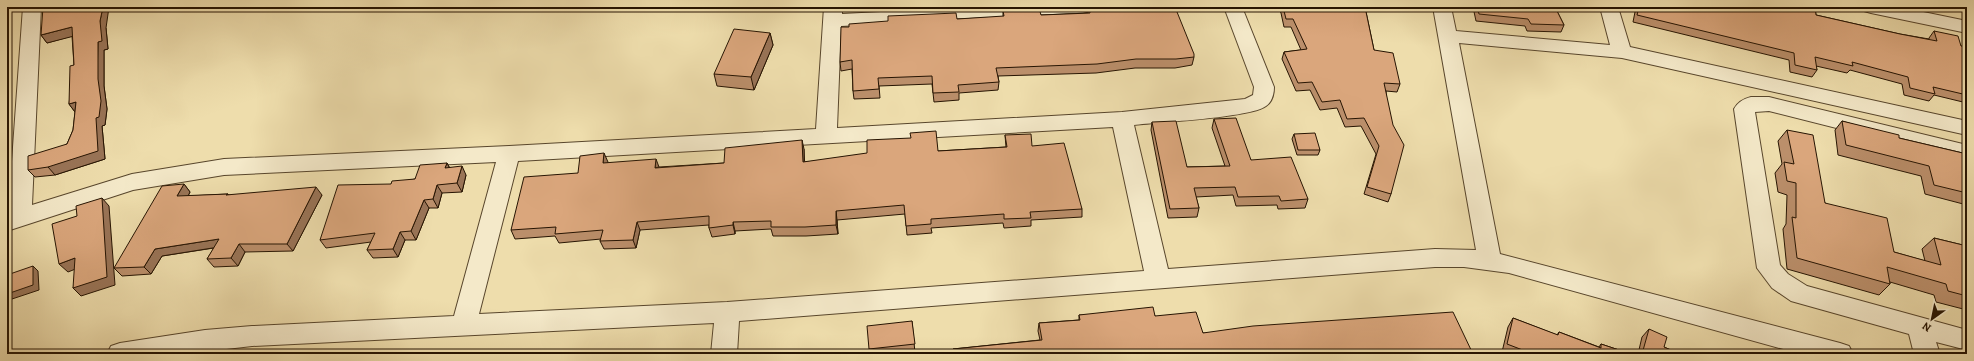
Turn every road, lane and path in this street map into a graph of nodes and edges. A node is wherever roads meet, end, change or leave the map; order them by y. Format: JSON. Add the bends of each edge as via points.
{"nodes":[{"id":1,"x":32,"y":7,"type":"edge"},
{"id":2,"x":1083,"y":7,"type":"edge"},
{"id":3,"x":1233,"y":7,"type":"edge"},
{"id":4,"x":1442,"y":7,"type":"edge"},
{"id":5,"x":1609,"y":7,"type":"edge"},
{"id":6,"x":1871,"y":7,"type":"edge"},
{"id":7,"x":833,"y":14,"type":"edge"},
{"id":8,"x":1967,"y":27,"type":"edge"},
{"id":9,"x":1447,"y":36,"type":"junction"},
{"id":10,"x":1622,"y":52,"type":"junction"},
{"id":11,"x":1122,"y":120,"type":"junction"},
{"id":12,"x":1967,"y":128,"type":"edge"},
{"id":13,"x":826,"y":136,"type":"junction"},
{"id":14,"x":1967,"y":153,"type":"edge"},
{"id":15,"x":509,"y":154,"type":"junction"},
{"id":16,"x":14,"y":220,"type":"edge"},
{"id":17,"x":1490,"y":260,"type":"junction"},
{"id":18,"x":1158,"y":279,"type":"junction"},
{"id":19,"x":727,"y":312,"type":"junction"},
{"id":20,"x":464,"y":324,"type":"junction"},
{"id":21,"x":1920,"y":327,"type":"junction"},
{"id":22,"x":1967,"y":340,"type":"edge"},
{"id":23,"x":120,"y":354,"type":"edge"},
{"id":24,"x":724,"y":354,"type":"edge"},
{"id":25,"x":1840,"y":354,"type":"edge"},
{"id":26,"x":1926,"y":354,"type":"edge"}],
"edges":[{"from":1,"to":16,"type":"street"},
{"from":2,"to":7,"type":"street"},
{"from":3,"to":11,"type":"street","via":[[1264,87],[1264,97],[1259,102],[1247,106]]},
{"from":4,"to":9,"type":"street"},
{"from":5,"to":10,"type":"street"},
{"from":6,"to":8,"type":"street"},
{"from":7,"to":13,"type":"street"},
{"from":9,"to":10,"type":"street"},
{"from":9,"to":17,"type":"street"},
{"from":10,"to":12,"type":"street"},
{"from":11,"to":13,"type":"street"},
{"from":11,"to":18,"type":"street"},
{"from":13,"to":15,"type":"street"},
{"from":14,"to":21,"type":"street","via":[[1769,104],[1751,104],[1744,109],[1769,268],[1780,281],[1800,294]]},
{"from":15,"to":16,"type":"street","via":[[224,168],[132,182]]},
{"from":15,"to":20,"type":"street"},
{"from":17,"to":18,"type":"street","via":[[1435,258]]},
{"from":17,"to":25,"type":"street"},
{"from":18,"to":19,"type":"street"},
{"from":19,"to":20,"type":"street"},
{"from":19,"to":24,"type":"street"},
{"from":20,"to":23,"type":"street","via":[[205,340]]},
{"from":21,"to":22,"type":"street"},
{"from":21,"to":26,"type":"street"}]}
